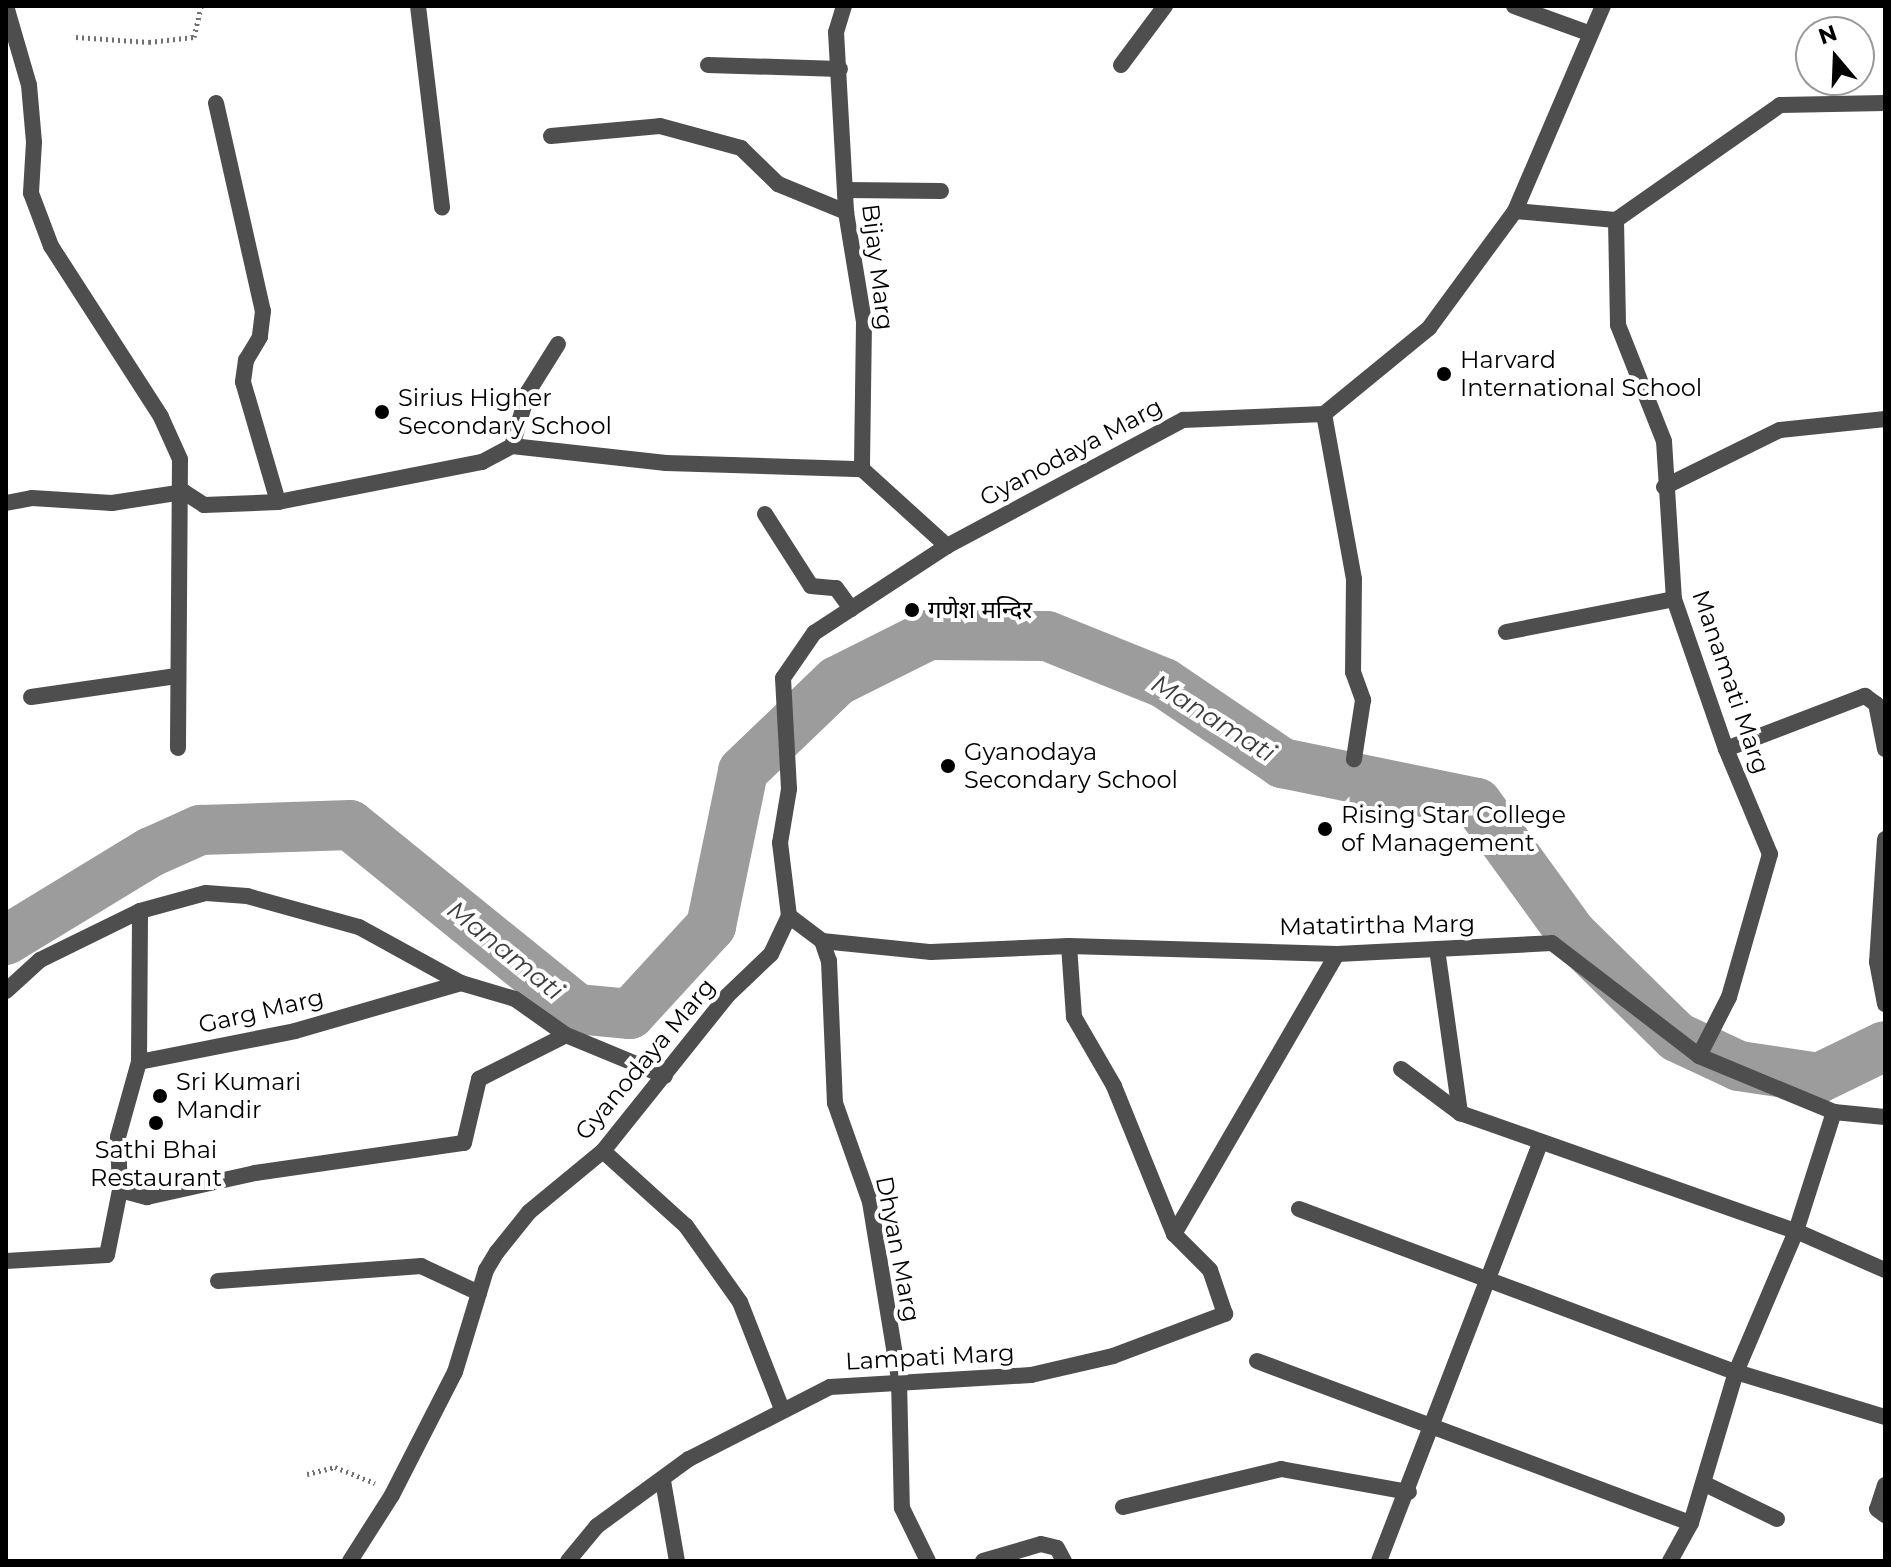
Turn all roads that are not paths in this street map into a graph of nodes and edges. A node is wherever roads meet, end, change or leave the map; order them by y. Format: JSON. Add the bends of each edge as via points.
{"nodes":[{"id":1,"x":6,"y":6,"type":"edge"},
{"id":2,"x":418,"y":6,"type":"edge"},
{"id":3,"x":844,"y":6,"type":"edge"},
{"id":4,"x":1165,"y":6,"type":"edge"},
{"id":5,"x":1514,"y":6,"type":"edge"},
{"id":6,"x":1603,"y":6,"type":"edge"},
{"id":7,"x":1588,"y":33,"type":"junction"},
{"id":8,"x":708,"y":65,"type":"dead end"},
{"id":9,"x":1121,"y":65,"type":"dead end"},
{"id":10,"x":840,"y":69,"type":"junction"},
{"id":11,"x":216,"y":103,"type":"dead end"},
{"id":12,"x":1885,"y":103,"type":"edge"},
{"id":13,"x":551,"y":136,"type":"dead end"},
{"id":14,"x":845,"y":190,"type":"junction"},
{"id":15,"x":941,"y":191,"type":"dead end"},
{"id":16,"x":442,"y":208,"type":"dead end"},
{"id":17,"x":1515,"y":211,"type":"junction"},
{"id":18,"x":846,"y":212,"type":"junction"},
{"id":19,"x":1616,"y":220,"type":"junction"},
{"id":20,"x":558,"y":344,"type":"dead end"},
{"id":21,"x":1324,"y":414,"type":"junction"},
{"id":22,"x":1885,"y":419,"type":"edge"},
{"id":23,"x":512,"y":446,"type":"junction"},
{"id":24,"x":862,"y":469,"type":"junction"},
{"id":25,"x":1664,"y":487,"type":"junction"},
{"id":26,"x":184,"y":492,"type":"junction"},
{"id":27,"x":278,"y":502,"type":"junction"},
{"id":28,"x":6,"y":503,"type":"edge"},
{"id":29,"x":765,"y":514,"type":"dead end"},
{"id":30,"x":947,"y":546,"type":"junction"},
{"id":31,"x":1674,"y":599,"type":"junction"},
{"id":32,"x":851,"y":609,"type":"junction"},
{"id":33,"x":1506,"y":632,"type":"dead end"},
{"id":34,"x":176,"y":676,"type":"junction"},
{"id":35,"x":31,"y":697,"type":"dead end"},
{"id":36,"x":178,"y":748,"type":"dead end"},
{"id":37,"x":1726,"y":749,"type":"junction"},
{"id":38,"x":1885,"y":749,"type":"edge"},
{"id":39,"x":1354,"y":759,"type":"dead end"},
{"id":40,"x":1885,"y":839,"type":"edge"},
{"id":41,"x":140,"y":911,"type":"junction"},
{"id":42,"x":789,"y":916,"type":"junction"},
{"id":43,"x":822,"y":941,"type":"junction"},
{"id":44,"x":1069,"y":946,"type":"junction"},
{"id":45,"x":1437,"y":949,"type":"junction"},
{"id":46,"x":1337,"y":954,"type":"junction"},
{"id":47,"x":461,"y":983,"type":"junction"},
{"id":48,"x":6,"y":991,"type":"edge"},
{"id":49,"x":1885,"y":1004,"type":"edge"},
{"id":50,"x":566,"y":1035,"type":"junction"},
{"id":51,"x":1699,"y":1056,"type":"junction"},
{"id":52,"x":139,"y":1062,"type":"junction"},
{"id":53,"x":1401,"y":1069,"type":"dead end"},
{"id":54,"x":665,"y":1076,"type":"junction"},
{"id":55,"x":1834,"y":1112,"type":"junction"},
{"id":56,"x":1460,"y":1113,"type":"junction"},
{"id":57,"x":1885,"y":1117,"type":"edge"},
{"id":58,"x":1540,"y":1144,"type":"junction"},
{"id":59,"x":603,"y":1151,"type":"junction"},
{"id":60,"x":120,"y":1190,"type":"junction"},
{"id":61,"x":1299,"y":1209,"type":"dead end"},
{"id":62,"x":1796,"y":1231,"type":"junction"},
{"id":63,"x":1174,"y":1234,"type":"junction"},
{"id":64,"x":6,"y":1261,"type":"edge"},
{"id":65,"x":1885,"y":1270,"type":"edge"},
{"id":66,"x":218,"y":1281,"type":"dead end"},
{"id":67,"x":1489,"y":1281,"type":"junction"},
{"id":68,"x":479,"y":1293,"type":"junction"},
{"id":69,"x":1257,"y":1361,"type":"dead end"},
{"id":70,"x":1736,"y":1372,"type":"junction"},
{"id":71,"x":899,"y":1380,"type":"junction"},
{"id":72,"x":782,"y":1409,"type":"junction"},
{"id":73,"x":1885,"y":1417,"type":"edge"},
{"id":74,"x":1432,"y":1429,"type":"junction"},
{"id":75,"x":663,"y":1481,"type":"junction"},
{"id":76,"x":1705,"y":1484,"type":"junction"},
{"id":77,"x":1885,"y":1485,"type":"edge"},
{"id":78,"x":1409,"y":1492,"type":"junction"},
{"id":79,"x":1123,"y":1507,"type":"dead end"},
{"id":80,"x":1885,"y":1515,"type":"edge"},
{"id":81,"x":1777,"y":1519,"type":"dead end"},
{"id":82,"x":1691,"y":1523,"type":"junction"},
{"id":83,"x":350,"y":1561,"type":"edge"},
{"id":84,"x":568,"y":1561,"type":"edge"},
{"id":85,"x":677,"y":1561,"type":"edge"},
{"id":86,"x":928,"y":1561,"type":"edge"},
{"id":87,"x":983,"y":1561,"type":"edge"},
{"id":88,"x":1064,"y":1561,"type":"edge"},
{"id":89,"x":1379,"y":1561,"type":"edge"},
{"id":90,"x":1670,"y":1561,"type":"edge"}],
"edges":[{"from":1,"to":26,"type":"street","via":[[29,85],[31,193],[51,246],[161,417],[180,459]]},
{"from":2,"to":16,"type":"street"},
{"from":3,"to":10,"type":"street","name":"Bijay Marg","via":[[836,32]]},
{"from":4,"to":9,"type":"street"},
{"from":5,"to":7,"type":"street"},
{"from":6,"to":7,"type":"street"},
{"from":7,"to":17,"type":"street"},
{"from":8,"to":10,"type":"street"},
{"from":10,"to":14,"type":"street","name":"Bijay Marg"},
{"from":11,"to":27,"type":"street","via":[[263,311],[260,337],[246,360],[243,382]]},
{"from":12,"to":19,"type":"street","via":[[1780,105]]},
{"from":13,"to":18,"type":"street","via":[[660,126],[741,148],[778,184]]},
{"from":14,"to":15,"type":"street"},
{"from":14,"to":18,"type":"street","name":"Bijay Marg"},
{"from":17,"to":19,"type":"street"},
{"from":17,"to":21,"type":"street","via":[[1429,328]]},
{"from":18,"to":24,"type":"street","name":"Bijay Marg","via":[[864,322]]},
{"from":19,"to":25,"type":"street","name":"Manamati Marg","via":[[1618,325],[1664,441]]},
{"from":20,"to":23,"type":"street","via":[[528,392]]},
{"from":21,"to":30,"type":"street","name":"Gyanodaya Marg","via":[[1183,420]]},
{"from":21,"to":39,"type":"street","via":[[1354,579],[1353,672],[1363,700]]},
{"from":22,"to":25,"type":"street","via":[[1780,430]]},
{"from":23,"to":24,"type":"street","via":[[666,463]]},
{"from":23,"to":27,"type":"street","via":[[482,462]]},
{"from":24,"to":30,"type":"street"},
{"from":25,"to":31,"type":"street","name":"Manamati Marg"},
{"from":26,"to":27,"type":"street","via":[[204,505]]},
{"from":26,"to":28,"type":"street","via":[[112,503],[32,498]]},
{"from":26,"to":34,"type":"street"},
{"from":29,"to":32,"type":"street","via":[[811,586],[836,588]]},
{"from":30,"to":32,"type":"street","name":"Gyanodaya Marg"},
{"from":31,"to":33,"type":"street"},
{"from":31,"to":37,"type":"street","name":"Manamati Marg"},
{"from":32,"to":42,"type":"street","name":"Gyanodaya Marg","via":[[814,633],[783,678],[789,789],[780,843]]},
{"from":34,"to":35,"type":"street"},
{"from":34,"to":36,"type":"street"},
{"from":37,"to":38,"type":"street","via":[[1865,696],[1876,704]]},
{"from":37,"to":51,"type":"street","name":"Manamati Marg","via":[[1770,854],[1729,997]]},
{"from":40,"to":49,"type":"street","via":[[1877,962]]},
{"from":41,"to":47,"type":"street","via":[[206,893],[247,896],[359,927]]},
{"from":41,"to":48,"type":"street","via":[[40,960]]},
{"from":41,"to":52,"type":"street"},
{"from":42,"to":43,"type":"street"},
{"from":42,"to":54,"type":"street","name":"Gyanodaya Marg","via":[[771,954],[727,996]]},
{"from":43,"to":44,"type":"street","name":"Matatirtha Marg","via":[[931,952]]},
{"from":43,"to":71,"type":"street","name":"Dhyan Marg","via":[[829,961],[835,1103],[870,1202]]},
{"from":44,"to":46,"type":"street","name":"Matatirtha Marg"},
{"from":44,"to":63,"type":"street","via":[[1074,1017],[1114,1086]]},
{"from":45,"to":46,"type":"street","name":"Matatirtha Marg"},
{"from":45,"to":51,"type":"street","name":"Matatirtha Marg","via":[[1552,943]]},
{"from":45,"to":56,"type":"street"},
{"from":46,"to":63,"type":"street"},
{"from":47,"to":50,"type":"street","via":[[515,999]]},
{"from":47,"to":52,"type":"street","name":"Garg Marg","via":[[295,1031]]},
{"from":50,"to":54,"type":"street"},
{"from":50,"to":60,"type":"street","via":[[479,1079],[464,1143],[255,1173],[147,1197]]},
{"from":51,"to":55,"type":"street","name":"Matatirtha Marg"},
{"from":52,"to":60,"type":"street","via":[[118,1137]]},
{"from":53,"to":56,"type":"street"},
{"from":54,"to":59,"type":"street","name":"Gyanodaya Marg"},
{"from":55,"to":57,"type":"street","name":"Matatirtha Marg"},
{"from":55,"to":62,"type":"street"},
{"from":56,"to":58,"type":"street"},
{"from":58,"to":62,"type":"street"},
{"from":58,"to":67,"type":"street"},
{"from":59,"to":68,"type":"street","name":"Gyanodaya Marg","via":[[514,1229],[486,1270]]},
{"from":59,"to":72,"type":"street","via":[[686,1226],[740,1302]]},
{"from":60,"to":64,"type":"street","via":[[107,1255]]},
{"from":61,"to":67,"type":"street"},
{"from":62,"to":65,"type":"street"},
{"from":62,"to":70,"type":"street"},
{"from":63,"to":71,"type":"street","name":"Lampati Marg","via":[[1210,1270],[1223,1294],[1225,1314],[1113,1356],[1031,1375]]},
{"from":66,"to":68,"type":"street","via":[[421,1266]]},
{"from":67,"to":70,"type":"street"},
{"from":67,"to":74,"type":"street"},
{"from":68,"to":83,"type":"street","name":"Gyanodaya Marg","via":[[455,1372],[392,1495]]},
{"from":69,"to":74,"type":"street"},
{"from":70,"to":73,"type":"street"},
{"from":70,"to":76,"type":"street"},
{"from":71,"to":72,"type":"street","name":"Lampati Marg","via":[[830,1387]]},
{"from":71,"to":86,"type":"street","name":"Dhyan Marg","via":[[902,1508]]},
{"from":72,"to":75,"type":"street","name":"Lampati Marg","via":[[689,1459]]},
{"from":74,"to":78,"type":"street"},
{"from":74,"to":82,"type":"street"},
{"from":75,"to":84,"type":"street","name":"Lampati Marg","via":[[597,1526]]},
{"from":75,"to":85,"type":"street"},
{"from":76,"to":81,"type":"street"},
{"from":76,"to":82,"type":"street"},
{"from":77,"to":80,"type":"street","via":[[1877,1509]]},
{"from":78,"to":79,"type":"street","via":[[1281,1469]]},
{"from":78,"to":89,"type":"street"},
{"from":82,"to":90,"type":"street"},
{"from":87,"to":88,"type":"street","via":[[1041,1544],[1057,1548]]}]}
